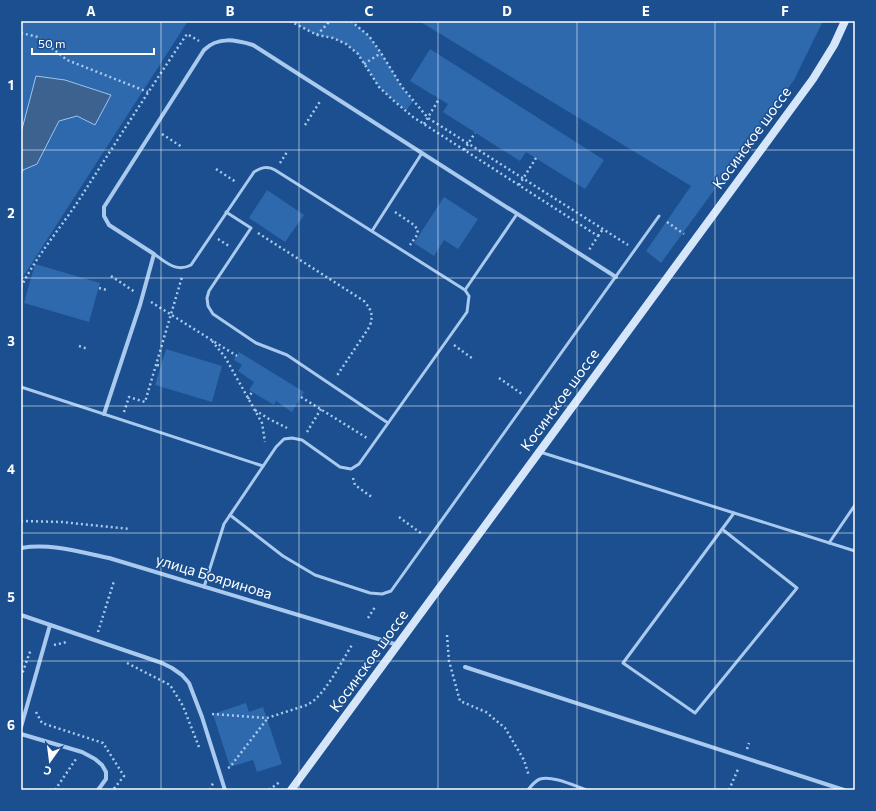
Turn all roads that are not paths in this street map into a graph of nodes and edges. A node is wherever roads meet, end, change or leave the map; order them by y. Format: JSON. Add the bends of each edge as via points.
{"nodes":[{"id":1,"x":845,"y":21,"type":"edge"},
{"id":2,"x":422,"y":153,"type":"junction"},
{"id":3,"x":226,"y":212,"type":"junction"},
{"id":4,"x":517,"y":214,"type":"junction"},
{"id":5,"x":659,"y":216,"type":"road end"},
{"id":6,"x":372,"y":231,"type":"junction"},
{"id":7,"x":154,"y":254,"type":"junction"},
{"id":8,"x":616,"y":277,"type":"junction"},
{"id":9,"x":465,"y":290,"type":"junction"},
{"id":10,"x":21,"y":387,"type":"edge"},
{"id":11,"x":104,"y":414,"type":"junction"},
{"id":12,"x":388,"y":423,"type":"junction"},
{"id":13,"x":539,"y":452,"type":"junction"},
{"id":14,"x":263,"y":466,"type":"junction"},
{"id":15,"x":855,"y":505,"type":"edge"},
{"id":16,"x":734,"y":513,"type":"junction"},
{"id":17,"x":230,"y":515,"type":"junction"},
{"id":18,"x":722,"y":529,"type":"junction"},
{"id":19,"x":829,"y":543,"type":"junction"},
{"id":20,"x":21,"y":548,"type":"edge"},
{"id":21,"x":855,"y":551,"type":"edge"},
{"id":22,"x":204,"y":587,"type":"junction"},
{"id":23,"x":21,"y":615,"type":"edge"},
{"id":24,"x":50,"y":625,"type":"junction"},
{"id":25,"x":398,"y":645,"type":"junction"},
{"id":26,"x":465,"y":666,"type":"dead end"},
{"id":27,"x":21,"y":727,"type":"edge"},
{"id":28,"x":21,"y":734,"type":"edge"},
{"id":29,"x":98,"y":790,"type":"edge"},
{"id":30,"x":225,"y":790,"type":"edge"},
{"id":31,"x":291,"y":790,"type":"edge"},
{"id":32,"x":528,"y":790,"type":"edge"},
{"id":33,"x":587,"y":790,"type":"edge"},
{"id":34,"x":844,"y":790,"type":"edge"}],
"edges":[{"from":1,"to":13,"type":"main road","name":"Косинское шоссе","via":[[813,79]]},
{"from":2,"to":4,"type":"street"},
{"from":2,"to":6,"type":"lane"},
{"from":2,"to":7,"type":"street","via":[[253,45],[238,40],[215,42],[208,47],[104,207],[104,216],[109,225]]},
{"from":3,"to":6,"type":"lane","via":[[254,172],[263,167],[272,168]]},
{"from":3,"to":7,"type":"lane","via":[[191,265],[184,269],[176,268]]},
{"from":3,"to":12,"type":"lane","via":[[251,228],[209,291],[208,306],[212,314],[256,343],[287,356]]},
{"from":4,"to":8,"type":"street"},
{"from":4,"to":9,"type":"lane"},
{"from":5,"to":8,"type":"lane"},
{"from":6,"to":9,"type":"lane"},
{"from":7,"to":11,"type":"street"},
{"from":8,"to":17,"type":"lane","via":[[394,588],[387,593],[374,594],[315,575],[283,556]]},
{"from":9,"to":12,"type":"lane","via":[[469,296],[467,312]]},
{"from":10,"to":11,"type":"lane"},
{"from":11,"to":14,"type":"lane"},
{"from":12,"to":14,"type":"lane","via":[[359,464],[351,469],[340,466],[302,440],[292,438],[284,439]]},
{"from":13,"to":16,"type":"lane"},
{"from":13,"to":25,"type":"main road","name":"Косинское шоссе"},
{"from":14,"to":17,"type":"lane"},
{"from":15,"to":19,"type":"lane"},
{"from":16,"to":18,"type":"lane"},
{"from":16,"to":19,"type":"lane"},
{"from":17,"to":22,"type":"lane","via":[[224,524]]},
{"from":18,"to":18,"type":"lane","via":[[622,663],[695,713],[797,588]]},
{"from":19,"to":21,"type":"lane"},
{"from":20,"to":22,"type":"street","name":"улица Бояринова","via":[[62,548],[109,558]]},
{"from":22,"to":25,"type":"street","name":"улица Бояринова"},
{"from":23,"to":24,"type":"street"},
{"from":24,"to":27,"type":"street"},
{"from":24,"to":30,"type":"street","via":[[172,668],[182,675],[189,683],[202,717]]},
{"from":25,"to":31,"type":"main road","name":"Косинское шоссе"},
{"from":26,"to":34,"type":"street"},
{"from":28,"to":29,"type":"street","via":[[82,752],[95,759],[106,772],[106,779]]},
{"from":32,"to":33,"type":"lane","via":[[540,779],[554,779]]}]}
